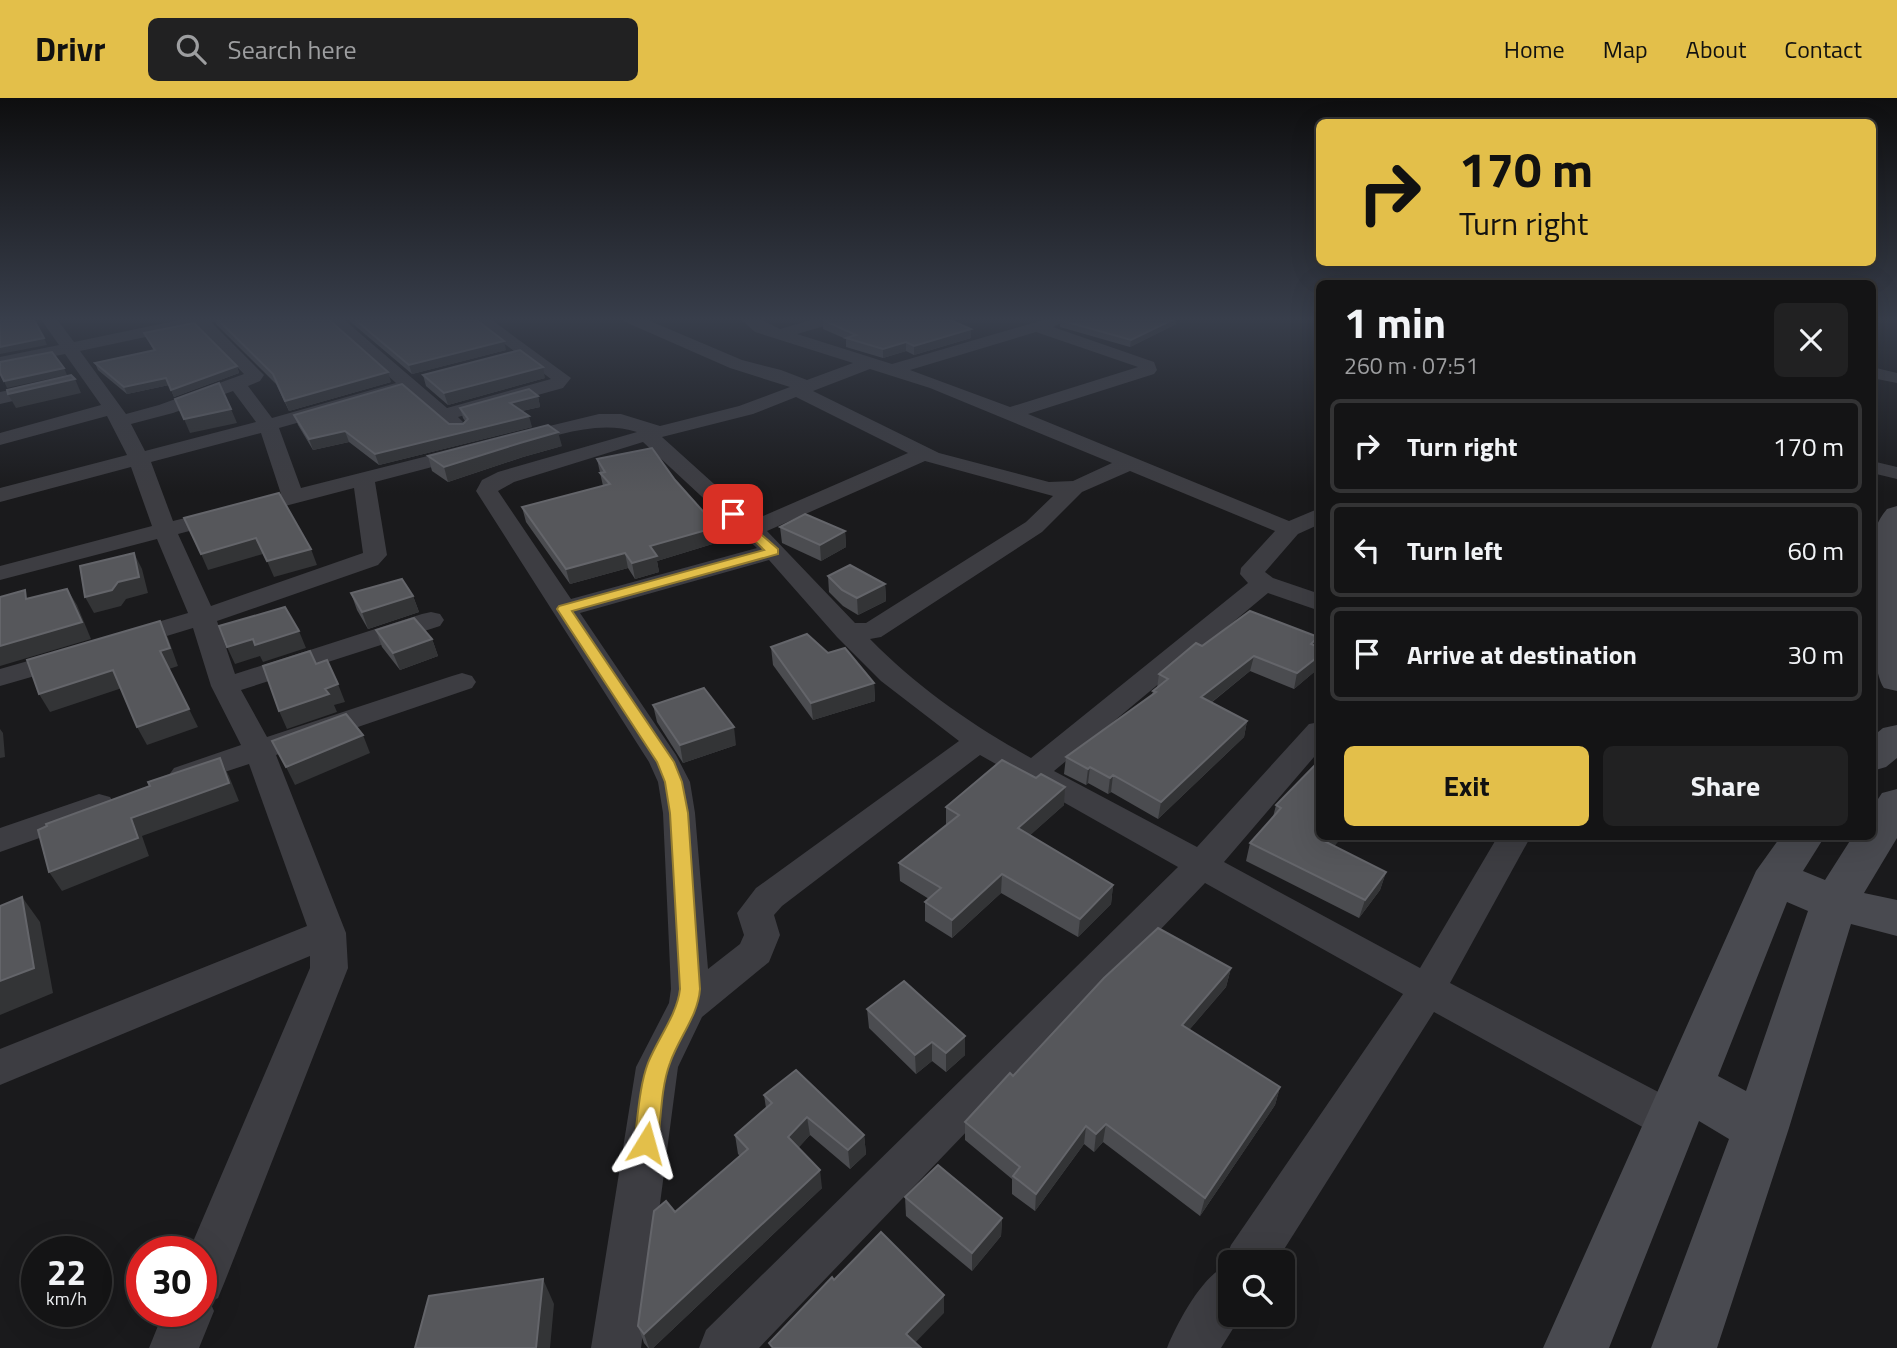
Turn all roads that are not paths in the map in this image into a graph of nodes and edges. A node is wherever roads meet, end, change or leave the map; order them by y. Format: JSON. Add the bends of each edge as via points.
{"nodes":[{"id":1,"x":77,"y":376,"type":"edge"},
{"id":2,"x":253,"y":376,"type":"edge"},
{"id":3,"x":399,"y":376,"type":"edge"},
{"id":4,"x":432,"y":376,"type":"edge"},
{"id":5,"x":562,"y":376,"type":"edge"},
{"id":6,"x":779,"y":376,"type":"edge"},
{"id":7,"x":844,"y":376,"type":"edge"},
{"id":8,"x":912,"y":376,"type":"edge"},
{"id":9,"x":1128,"y":376,"type":"edge"},
{"id":10,"x":78,"y":381,"type":"junction"},
{"id":11,"x":247,"y":381,"type":"junction"},
{"id":12,"x":408,"y":384,"type":"junction"},
{"id":13,"x":542,"y":387,"type":"junction"},
{"id":14,"x":802,"y":389,"type":"junction"},
{"id":15,"x":0,"y":398,"type":"edge"},
{"id":16,"x":1009,"y":414,"type":"junction"},
{"id":17,"x":116,"y":415,"type":"junction"},
{"id":18,"x":443,"y":415,"type":"junction"},
{"id":19,"x":580,"y":424,"type":"junction"},
{"id":20,"x":268,"y":425,"type":"junction"},
{"id":21,"x":653,"y":433,"type":"junction"},
{"id":22,"x":0,"y":439,"type":"edge"},
{"id":23,"x":494,"y":445,"type":"edge"},
{"id":24,"x":924,"y":454,"type":"junction"},
{"id":25,"x":139,"y":459,"type":"junction"},
{"id":26,"x":1129,"y":463,"type":"junction"},
{"id":27,"x":1876,"y":468,"type":"edge"},
{"id":28,"x":1897,"y":473,"type":"edge"},
{"id":29,"x":363,"y":478,"type":"junction"},
{"id":30,"x":1073,"y":489,"type":"junction"},
{"id":31,"x":0,"y":495,"type":"edge"},
{"id":32,"x":293,"y":497,"type":"junction"},
{"id":33,"x":1897,"y":515,"type":"edge"},
{"id":34,"x":1316,"y":517,"type":"edge"},
{"id":35,"x":1290,"y":529,"type":"junction"},
{"id":36,"x":165,"y":530,"type":"junction"},
{"id":37,"x":762,"y":540,"type":"junction"},
{"id":38,"x":0,"y":573,"type":"edge"},
{"id":39,"x":1264,"y":583,"type":"junction"},
{"id":40,"x":1316,"y":602,"type":"edge"},
{"id":41,"x":564,"y":609,"type":"junction"},
{"id":42,"x":1878,"y":612,"type":"edge"},
{"id":43,"x":203,"y":617,"type":"junction"},
{"id":44,"x":431,"y":620,"type":"dead end"},
{"id":45,"x":846,"y":631,"type":"junction"},
{"id":46,"x":0,"y":678,"type":"edge"},
{"id":47,"x":1897,"y":680,"type":"edge"},
{"id":48,"x":462,"y":682,"type":"dead end"},
{"id":49,"x":225,"y":686,"type":"junction"},
{"id":50,"x":1316,"y":736,"type":"edge"},
{"id":51,"x":1897,"y":737,"type":"edge"},
{"id":52,"x":980,"y":740,"type":"junction"},
{"id":53,"x":259,"y":750,"type":"junction"},
{"id":54,"x":1876,"y":755,"type":"edge"},
{"id":55,"x":1034,"y":771,"type":"junction"},
{"id":56,"x":1897,"y":803,"type":"edge"},
{"id":57,"x":1876,"y":836,"type":"edge"},
{"id":58,"x":0,"y":840,"type":"edge"},
{"id":59,"x":1513,"y":840,"type":"edge"},
{"id":60,"x":1874,"y":840,"type":"edge"},
{"id":61,"x":1790,"y":857,"type":"edge"},
{"id":62,"x":1201,"y":865,"type":"junction"},
{"id":63,"x":1834,"y":903,"type":"junction"},
{"id":64,"x":1897,"y":918,"type":"edge"},
{"id":65,"x":328,"y":933,"type":"junction"},
{"id":66,"x":1427,"y":990,"type":"junction"},
{"id":67,"x":688,"y":1006,"type":"junction"},
{"id":68,"x":0,"y":1067,"type":"edge"},
{"id":69,"x":1680,"y":1103,"type":"junction"},
{"id":70,"x":1761,"y":1128,"type":"junction"},
{"id":71,"x":217,"y":1242,"type":"edge"},
{"id":72,"x":1256,"y":1250,"type":"edge"},
{"id":73,"x":1218,"y":1308,"type":"edge"},
{"id":74,"x":183,"y":1327,"type":"edge"},
{"id":75,"x":174,"y":1348,"type":"edge"},
{"id":76,"x":616,"y":1348,"type":"edge"},
{"id":77,"x":724,"y":1348,"type":"edge"},
{"id":78,"x":1192,"y":1348,"type":"edge"},
{"id":79,"x":1577,"y":1348,"type":"edge"},
{"id":80,"x":1684,"y":1348,"type":"edge"}],
"edges":[{"from":1,"to":10,"type":"street"},
{"from":2,"to":11,"type":"street"},
{"from":3,"to":12,"type":"street"},
{"from":4,"to":12,"type":"street"},
{"from":5,"to":13,"type":"street"},
{"from":6,"to":14,"type":"street"},
{"from":7,"to":14,"type":"street"},
{"from":8,"to":16,"type":"street"},
{"from":9,"to":16,"type":"street"},
{"from":10,"to":15,"type":"street"},
{"from":10,"to":17,"type":"street"},
{"from":11,"to":17,"type":"street","via":[[166,409]]},
{"from":11,"to":20,"type":"street","via":[[237,384]]},
{"from":12,"to":18,"type":"street"},
{"from":12,"to":20,"type":"street"},
{"from":13,"to":18,"type":"street"},
{"from":13,"to":19,"type":"street"},
{"from":14,"to":21,"type":"street","via":[[746,411]]},
{"from":14,"to":24,"type":"street"},
{"from":16,"to":26,"type":"street"},
{"from":17,"to":22,"type":"street"},
{"from":17,"to":25,"type":"street"},
{"from":18,"to":29,"type":"street","via":[[482,448]]},
{"from":19,"to":21,"type":"street","via":[[621,420]]},
{"from":19,"to":23,"type":"street"},
{"from":20,"to":25,"type":"street"},
{"from":20,"to":32,"type":"street"},
{"from":21,"to":37,"type":"street"},
{"from":21,"to":41,"type":"street","via":[[490,485],[487,491]]},
{"from":24,"to":30,"type":"street","via":[[1048,489]]},
{"from":24,"to":37,"type":"street"},
{"from":25,"to":31,"type":"street"},
{"from":25,"to":36,"type":"street"},
{"from":26,"to":30,"type":"street"},
{"from":26,"to":35,"type":"street"},
{"from":27,"to":28,"type":"street"},
{"from":29,"to":32,"type":"street"},
{"from":29,"to":43,"type":"street","via":[[375,555],[359,565]]},
{"from":30,"to":45,"type":"street","via":[[1034,527],[884,624],[872,631]]},
{"from":32,"to":36,"type":"street"},
{"from":33,"to":42,"type":"main road"},
{"from":34,"to":35,"type":"street"},
{"from":35,"to":39,"type":"street","via":[[1253,568],[1252,574]]},
{"from":36,"to":38,"type":"street"},
{"from":36,"to":43,"type":"street"},
{"from":37,"to":41,"type":"street"},
{"from":37,"to":45,"type":"street"},
{"from":39,"to":40,"type":"street"},
{"from":39,"to":55,"type":"street"},
{"from":41,"to":67,"type":"street","via":[[674,782]]},
{"from":42,"to":47,"type":"main road"},
{"from":43,"to":46,"type":"street"},
{"from":43,"to":49,"type":"street"},
{"from":44,"to":49,"type":"street"},
{"from":45,"to":52,"type":"street","via":[[909,691]]},
{"from":48,"to":53,"type":"street"},
{"from":49,"to":53,"type":"street"},
{"from":50,"to":62,"type":"street"},
{"from":51,"to":54,"type":"main road"},
{"from":52,"to":55,"type":"street"},
{"from":52,"to":67,"type":"street","via":[[769,897],[755,913],[762,935],[756,952]]},
{"from":53,"to":58,"type":"street"},
{"from":53,"to":65,"type":"street"},
{"from":55,"to":62,"type":"street"},
{"from":56,"to":57,"type":"main road"},
{"from":59,"to":66,"type":"street"},
{"from":60,"to":63,"type":"main road"},
{"from":61,"to":63,"type":"main road"},
{"from":61,"to":69,"type":"main road"},
{"from":62,"to":66,"type":"street"},
{"from":62,"to":77,"type":"street"},
{"from":63,"to":64,"type":"main road"},
{"from":63,"to":70,"type":"main road"},
{"from":65,"to":68,"type":"street"},
{"from":65,"to":71,"type":"street","via":[[329,968]]},
{"from":66,"to":69,"type":"street"},
{"from":66,"to":72,"type":"street"},
{"from":67,"to":76,"type":"street","via":[[657,1067]]},
{"from":69,"to":70,"type":"main road"},
{"from":69,"to":79,"type":"main road"},
{"from":70,"to":80,"type":"main road"},
{"from":73,"to":78,"type":"street"},
{"from":74,"to":75,"type":"street"}]}
